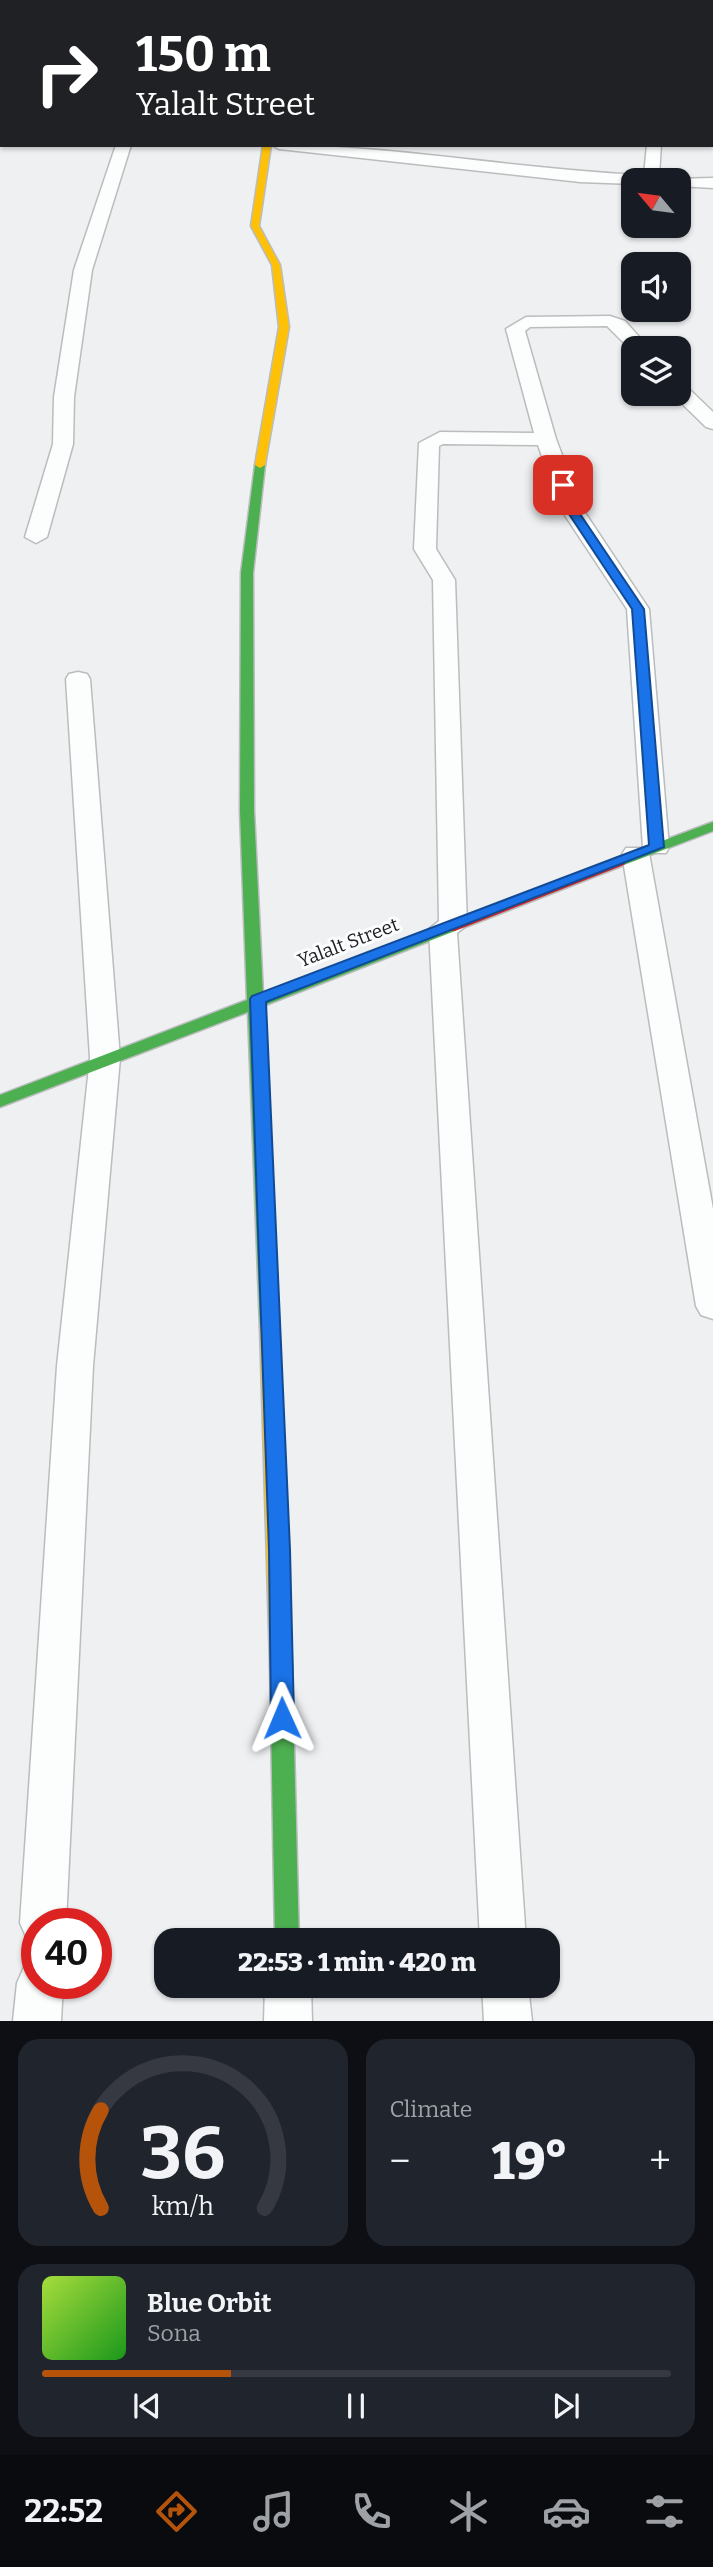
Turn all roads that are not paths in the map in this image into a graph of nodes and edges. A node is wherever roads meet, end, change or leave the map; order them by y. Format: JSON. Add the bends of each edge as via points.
{"nodes":[{"id":1,"x":123,"y":147,"type":"edge"},
{"id":2,"x":267,"y":147,"type":"edge"},
{"id":3,"x":299,"y":147,"type":"edge"},
{"id":4,"x":447,"y":147,"type":"edge"},
{"id":5,"x":654,"y":147,"type":"edge"},
{"id":6,"x":441,"y":163,"type":"junction"},
{"id":7,"x":652,"y":168,"type":"edge"},
{"id":8,"x":621,"y":178,"type":"edge"},
{"id":9,"x":691,"y":182,"type":"edge"},
{"id":10,"x":713,"y":183,"type":"edge"},
{"id":11,"x":629,"y":336,"type":"edge"},
{"id":12,"x":691,"y":402,"type":"edge"},
{"id":13,"x":713,"y":423,"type":"edge"},
{"id":14,"x":546,"y":439,"type":"junction"},
{"id":15,"x":36,"y":537,"type":"dead end"},
{"id":16,"x":78,"y":679,"type":"dead end"},
{"id":17,"x":713,"y":826,"type":"edge"},
{"id":18,"x":646,"y":851,"type":"junction"},
{"id":19,"x":448,"y":927,"type":"junction"},
{"id":20,"x":258,"y":999,"type":"junction"},
{"id":21,"x":105,"y":1058,"type":"junction"},
{"id":22,"x":0,"y":1101,"type":"edge"},
{"id":23,"x":713,"y":1306,"type":"edge"},
{"id":24,"x":44,"y":1908,"type":"edge"},
{"id":25,"x":287,"y":1928,"type":"edge"},
{"id":26,"x":501,"y":1928,"type":"edge"},
{"id":27,"x":288,"y":1998,"type":"edge"},
{"id":28,"x":506,"y":1998,"type":"edge"},
{"id":29,"x":39,"y":1999,"type":"edge"},
{"id":30,"x":37,"y":2021,"type":"edge"},
{"id":31,"x":288,"y":2021,"type":"edge"},
{"id":32,"x":508,"y":2021,"type":"edge"}],
"edges":[{"from":1,"to":15,"type":"street","via":[[83,270],[64,397],[63,444]]},
{"from":2,"to":20,"type":"street","via":[[255,226],[276,265],[284,327],[265,426],[247,573],[247,811]]},
{"from":3,"to":6,"type":"street"},
{"from":4,"to":6,"type":"street"},
{"from":5,"to":7,"type":"street"},
{"from":6,"to":8,"type":"street"},
{"from":9,"to":10,"type":"street"},
{"from":11,"to":14,"type":"street","via":[[610,321],[517,325]]},
{"from":12,"to":13,"type":"street"},
{"from":14,"to":18,"type":"street","via":[[571,508],[638,609]]},
{"from":14,"to":19,"type":"street","via":[[440,438],[429,443],[425,549],[444,580]]},
{"from":16,"to":21,"type":"street"},
{"from":17,"to":18,"type":"street","name":"Yalalt Street"},
{"from":18,"to":19,"type":"street","name":"Yalalt Street"},
{"from":18,"to":23,"type":"street"},
{"from":19,"to":20,"type":"street","name":"Yalalt Street"},
{"from":19,"to":26,"type":"street"},
{"from":20,"to":21,"type":"street","name":"Yalalt Street"},
{"from":20,"to":25,"type":"street","via":[[279,1550]]},
{"from":21,"to":22,"type":"street","name":"Yalalt Street"},
{"from":21,"to":24,"type":"street","via":[[75,1366]]},
{"from":27,"to":31,"type":"street"},
{"from":28,"to":32,"type":"street"},
{"from":29,"to":30,"type":"street"}]}
